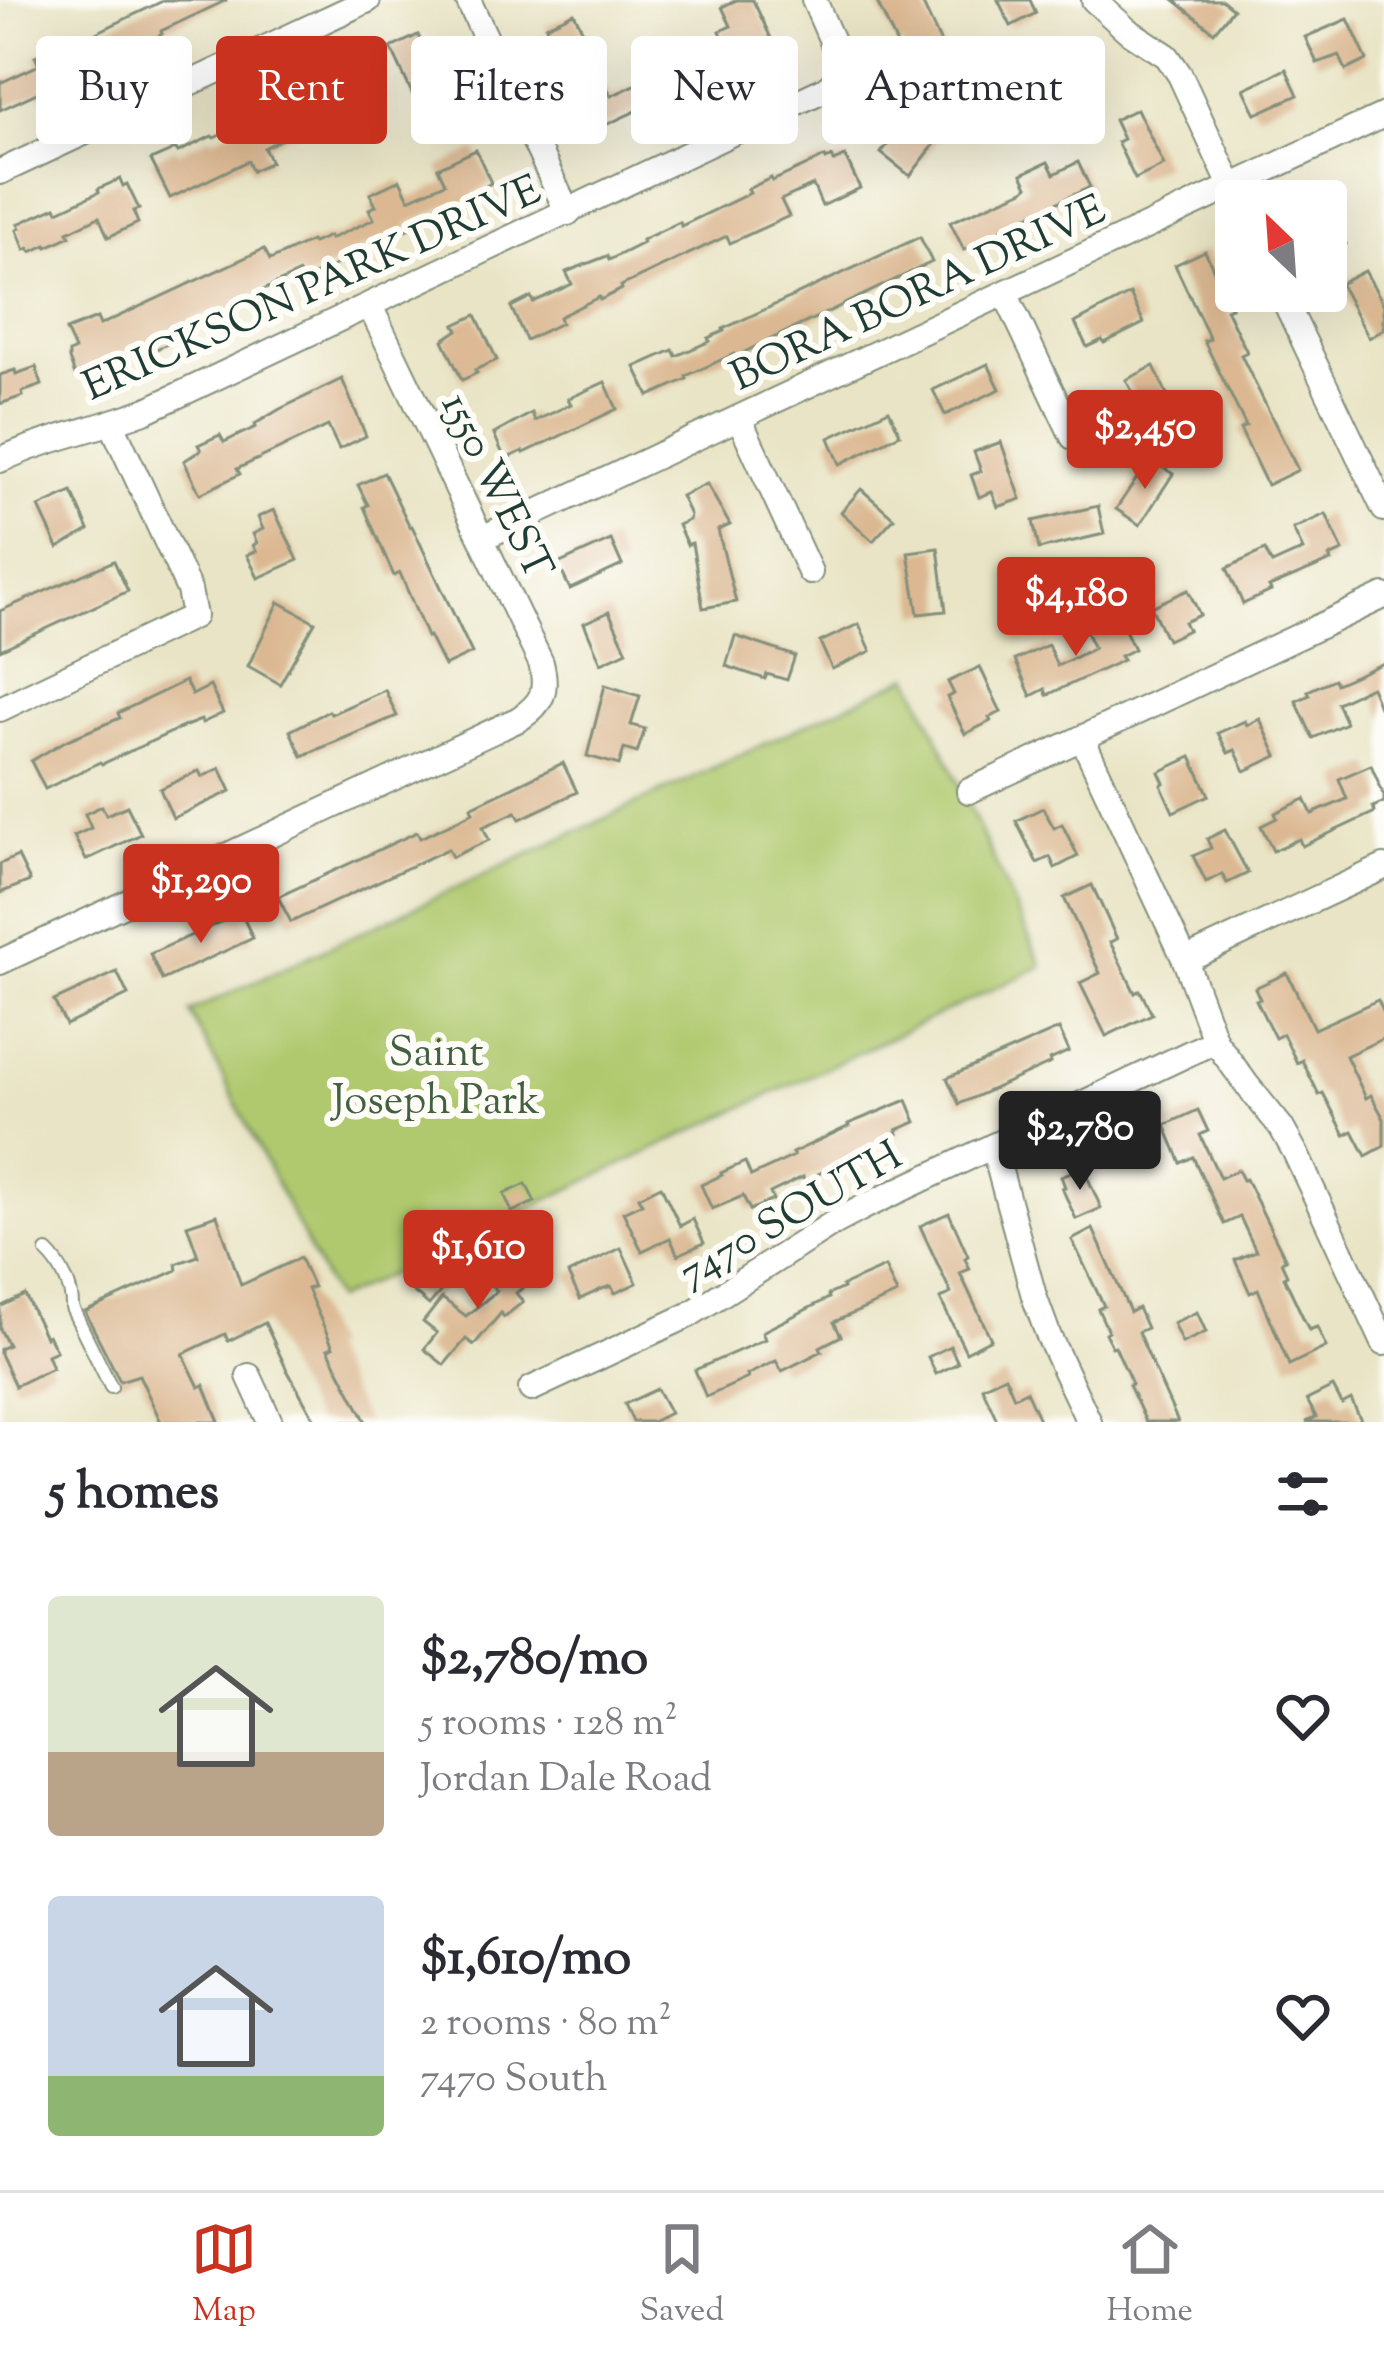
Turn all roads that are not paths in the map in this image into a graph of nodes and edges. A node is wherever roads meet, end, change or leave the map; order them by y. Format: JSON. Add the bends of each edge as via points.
{"nodes":[{"id":1,"x":368,"y":0,"type":"edge"},
{"id":2,"x":468,"y":0,"type":"edge"},
{"id":3,"x":814,"y":0,"type":"edge"},
{"id":4,"x":1094,"y":0,"type":"edge"},
{"id":5,"x":1384,"y":115,"type":"edge"},
{"id":6,"x":0,"y":172,"type":"edge"},
{"id":7,"x":1229,"y":180,"type":"edge"},
{"id":8,"x":1261,"y":180,"type":"edge"},
{"id":9,"x":1215,"y":203,"type":"edge"},
{"id":10,"x":568,"y":212,"type":"junction"},
{"id":11,"x":1005,"y":293,"type":"junction"},
{"id":12,"x":370,"y":306,"type":"junction"},
{"id":13,"x":1290,"y":312,"type":"edge"},
{"id":14,"x":739,"y":418,"type":"junction"},
{"id":15,"x":112,"y":424,"type":"junction"},
{"id":16,"x":1073,"y":437,"type":"dead end"},
{"id":17,"x":0,"y":460,"type":"edge"},
{"id":18,"x":1384,"y":509,"type":"edge"},
{"id":19,"x":482,"y":538,"type":"junction"},
{"id":20,"x":810,"y":572,"type":"dead end"},
{"id":21,"x":1384,"y":596,"type":"edge"},
{"id":22,"x":0,"y":709,"type":"edge"},
{"id":23,"x":1082,"y":738,"type":"junction"},
{"id":24,"x":969,"y":791,"type":"dead end"},
{"id":25,"x":1384,"y":867,"type":"edge"},
{"id":26,"x":1185,"y":960,"type":"junction"},
{"id":27,"x":0,"y":962,"type":"edge"},
{"id":28,"x":1215,"y":1041,"type":"junction"},
{"id":29,"x":993,"y":1146,"type":"junction"},
{"id":30,"x":47,"y":1252,"type":"dead end"},
{"id":31,"x":1384,"y":1343,"type":"edge"},
{"id":32,"x":249,"y":1376,"type":"dead end"},
{"id":33,"x":111,"y":1387,"type":"dead end"},
{"id":34,"x":531,"y":1389,"type":"dead end"},
{"id":35,"x":270,"y":1422,"type":"edge"},
{"id":36,"x":1089,"y":1422,"type":"edge"}],
"edges":[{"from":1,"to":6,"type":"street"},
{"from":2,"to":10,"type":"street"},
{"from":3,"to":10,"type":"street","name":"ERICKSON PARK DRIVE","via":[[843,74],[789,109]]},
{"from":4,"to":7,"type":"street","via":[[1167,56]]},
{"from":5,"to":8,"type":"street","name":"BORA BORA DRIVE"},
{"from":9,"to":11,"type":"street","name":"BORA BORA DRIVE"},
{"from":10,"to":12,"type":"street","name":"ERICKSON PARK DRIVE"},
{"from":11,"to":14,"type":"street","name":"BORA BORA DRIVE"},
{"from":11,"to":16,"type":"street"},
{"from":12,"to":15,"type":"street","name":"ERICKSON PARK DRIVE"},
{"from":12,"to":19,"type":"street","name":"1550 WEST"},
{"from":13,"to":18,"type":"street"},
{"from":14,"to":19,"type":"street","name":"BORA BORA DRIVE"},
{"from":14,"to":20,"type":"street"},
{"from":15,"to":17,"type":"street","name":"ERICKSON PARK DRIVE"},
{"from":15,"to":22,"type":"street","via":[[194,616]]},
{"from":19,"to":27,"type":"street","name":"1550 WEST","via":[[541,663],[546,683],[532,711]]},
{"from":21,"to":23,"type":"street"},
{"from":23,"to":24,"type":"street"},
{"from":23,"to":26,"type":"street"},
{"from":25,"to":26,"type":"street"},
{"from":26,"to":28,"type":"street"},
{"from":28,"to":29,"type":"street","name":"7470 SOUTH"},
{"from":28,"to":31,"type":"street","via":[[1281,1126]]},
{"from":29,"to":34,"type":"street","name":"7470 SOUTH","via":[[832,1224],[689,1316]]},
{"from":29,"to":36,"type":"street","via":[[1034,1296]]},
{"from":30,"to":33,"type":"lane"},
{"from":32,"to":35,"type":"street"}]}
